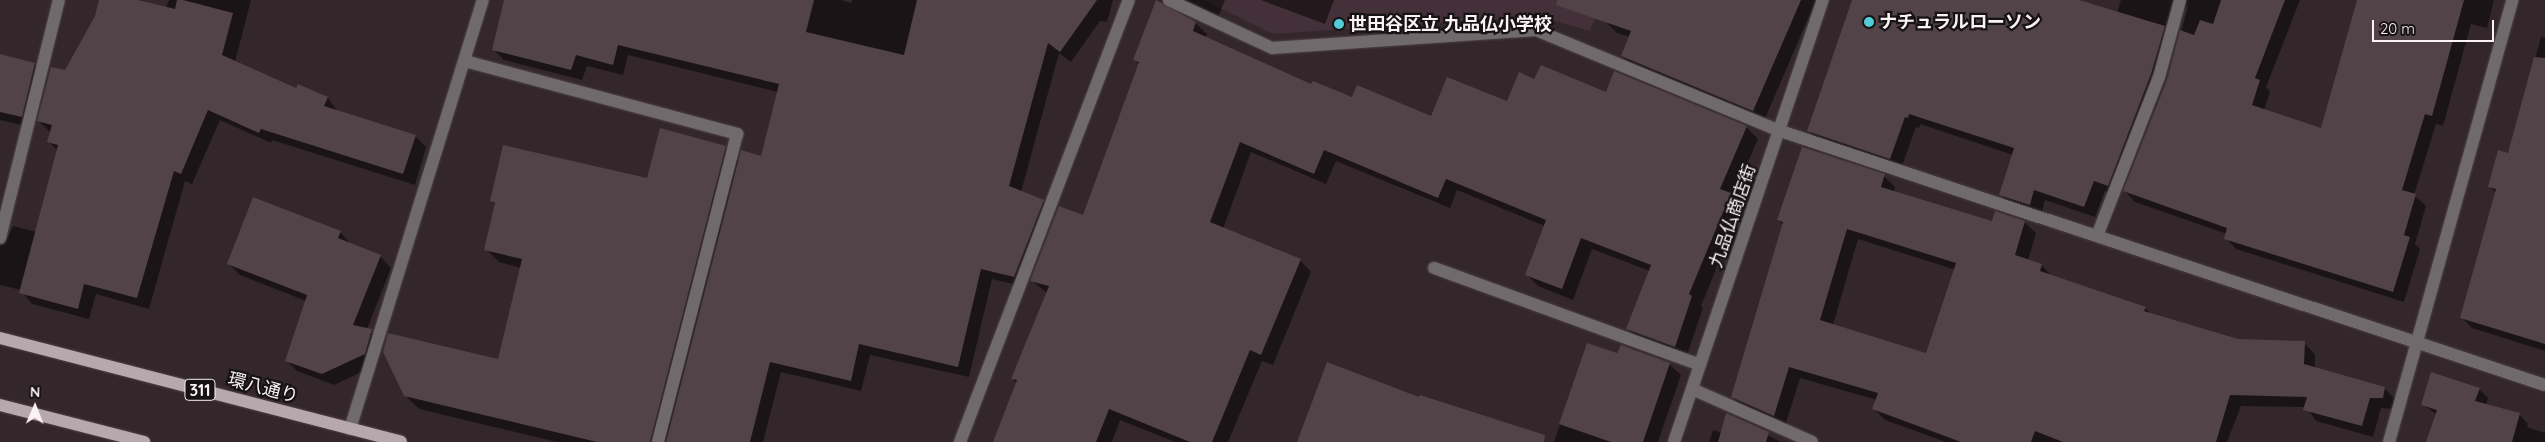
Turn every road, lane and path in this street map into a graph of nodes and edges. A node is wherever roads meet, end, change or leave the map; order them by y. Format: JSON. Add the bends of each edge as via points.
{"nodes":[{"id":1,"x":59,"y":0,"type":"edge"},
{"id":2,"x":483,"y":0,"type":"edge"},
{"id":3,"x":1129,"y":0,"type":"edge"},
{"id":4,"x":1169,"y":0,"type":"edge"},
{"id":5,"x":1823,"y":0,"type":"edge"},
{"id":6,"x":2180,"y":0,"type":"edge"},
{"id":7,"x":2512,"y":0,"type":"edge"},
{"id":8,"x":465,"y":61,"type":"junction"},
{"id":9,"x":1780,"y":131,"type":"junction"},
{"id":10,"x":2097,"y":236,"type":"junction"},
{"id":11,"x":0,"y":238,"type":"edge"},
{"id":12,"x":1434,"y":268,"type":"dead end"},
{"id":13,"x":0,"y":338,"type":"edge"},
{"id":14,"x":2417,"y":343,"type":"junction"},
{"id":15,"x":1700,"y":365,"type":"junction"},
{"id":16,"x":2545,"y":385,"type":"edge"},
{"id":17,"x":1692,"y":389,"type":"junction"},
{"id":18,"x":0,"y":404,"type":"edge"},
{"id":19,"x":350,"y":429,"type":"junction"},
{"id":20,"x":144,"y":442,"type":"edge"},
{"id":21,"x":401,"y":442,"type":"edge"},
{"id":22,"x":658,"y":442,"type":"edge"},
{"id":23,"x":960,"y":442,"type":"edge"},
{"id":24,"x":1674,"y":442,"type":"edge"},
{"id":25,"x":1812,"y":442,"type":"edge"},
{"id":26,"x":2389,"y":442,"type":"edge"}],
"edges":[{"from":1,"to":11,"type":"street"},
{"from":2,"to":8,"type":"street"},
{"from":3,"to":23,"type":"street"},
{"from":4,"to":9,"type":"street","via":[[1272,48],[1536,30]]},
{"from":5,"to":9,"type":"street","name":"九品仏商店街"},
{"from":6,"to":10,"type":"street","via":[[2158,77]]},
{"from":7,"to":14,"type":"street"},
{"from":8,"to":19,"type":"street"},
{"from":8,"to":22,"type":"street","via":[[736,134]]},
{"from":9,"to":10,"type":"street"},
{"from":9,"to":15,"type":"street","name":"九品仏商店街"},
{"from":10,"to":14,"type":"street"},
{"from":12,"to":15,"type":"street"},
{"from":13,"to":19,"type":"main road","name":"環八通り","number":"311"},
{"from":14,"to":16,"type":"street"},
{"from":14,"to":26,"type":"street"},
{"from":15,"to":17,"type":"street","name":"九品仏商店街"},
{"from":17,"to":24,"type":"street","name":"九品仏商店街"},
{"from":17,"to":25,"type":"street"},
{"from":18,"to":20,"type":"main road"},
{"from":19,"to":21,"type":"main road","name":"環八通り","number":"311"}]}
